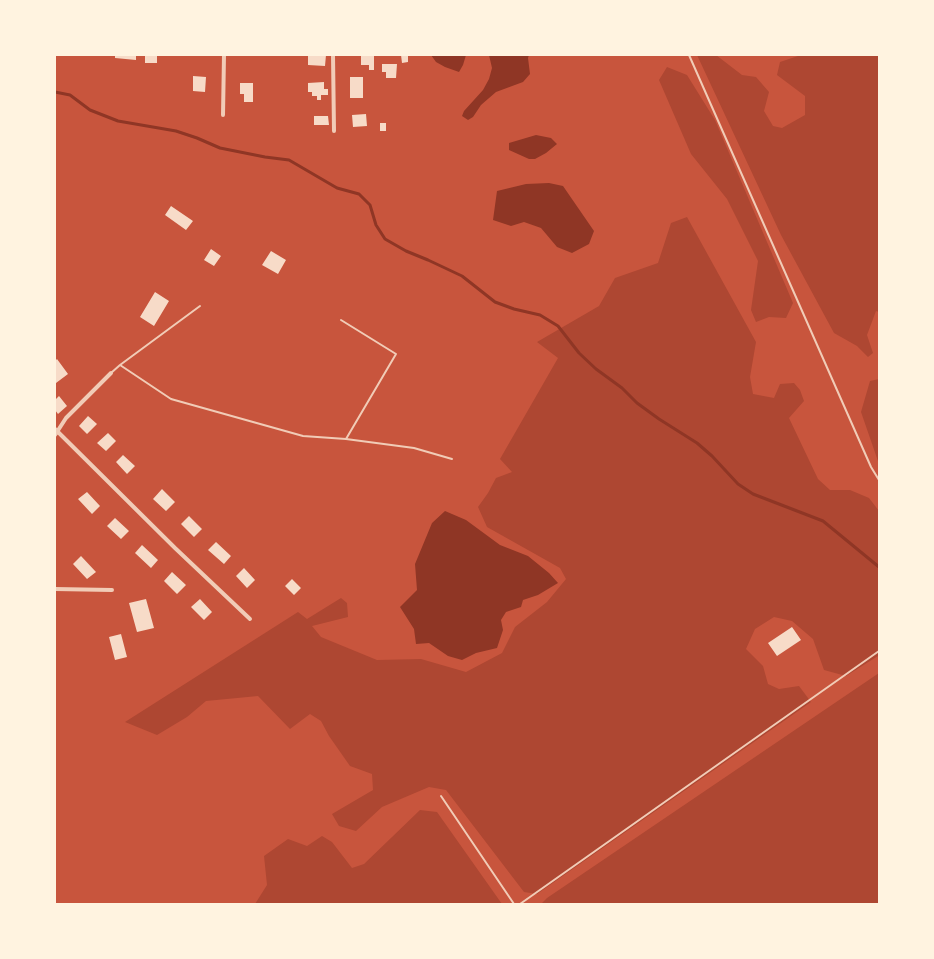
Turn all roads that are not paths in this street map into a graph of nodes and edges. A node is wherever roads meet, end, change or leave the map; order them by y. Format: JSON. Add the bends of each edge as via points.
{"nodes":[{"id":1,"x":224,"y":55,"type":"edge"},
{"id":2,"x":333,"y":55,"type":"edge"},
{"id":3,"x":689,"y":55,"type":"edge"},
{"id":4,"x":223,"y":115,"type":"dead end"},
{"id":5,"x":334,"y":131,"type":"dead end"},
{"id":6,"x":200,"y":306,"type":"dead end"},
{"id":7,"x":341,"y":320,"type":"dead end"},
{"id":8,"x":120,"y":365,"type":"junction"},
{"id":9,"x":111,"y":373,"type":"joint"},
{"id":10,"x":56,"y":432,"type":"edge"},
{"id":11,"x":346,"y":439,"type":"junction"},
{"id":12,"x":452,"y":459,"type":"dead end"},
{"id":13,"x":879,"y":480,"type":"edge"},
{"id":14,"x":55,"y":590,"type":"edge"},
{"id":15,"x":112,"y":590,"type":"dead end"},
{"id":16,"x":250,"y":619,"type":"dead end"},
{"id":17,"x":879,"y":651,"type":"edge"},
{"id":18,"x":441,"y":796,"type":"dead end"},
{"id":19,"x":514,"y":904,"type":"edge"},
{"id":20,"x":520,"y":904,"type":"edge"}],
"edges":[{"from":1,"to":4,"type":"street"},
{"from":2,"to":5,"type":"street"},
{"from":3,"to":13,"type":"lane"},
{"from":6,"to":8,"type":"lane"},
{"from":7,"to":11,"type":"lane","via":[[396,354]]},
{"from":8,"to":9,"type":"lane"},
{"from":8,"to":11,"type":"lane","via":[[171,399],[303,436]]},
{"from":9,"to":10,"type":"street","via":[[66,418]]},
{"from":10,"to":16,"type":"street"},
{"from":11,"to":12,"type":"lane","via":[[414,448]]},
{"from":14,"to":15,"type":"street"},
{"from":17,"to":20,"type":"lane"},
{"from":18,"to":19,"type":"lane"}]}
